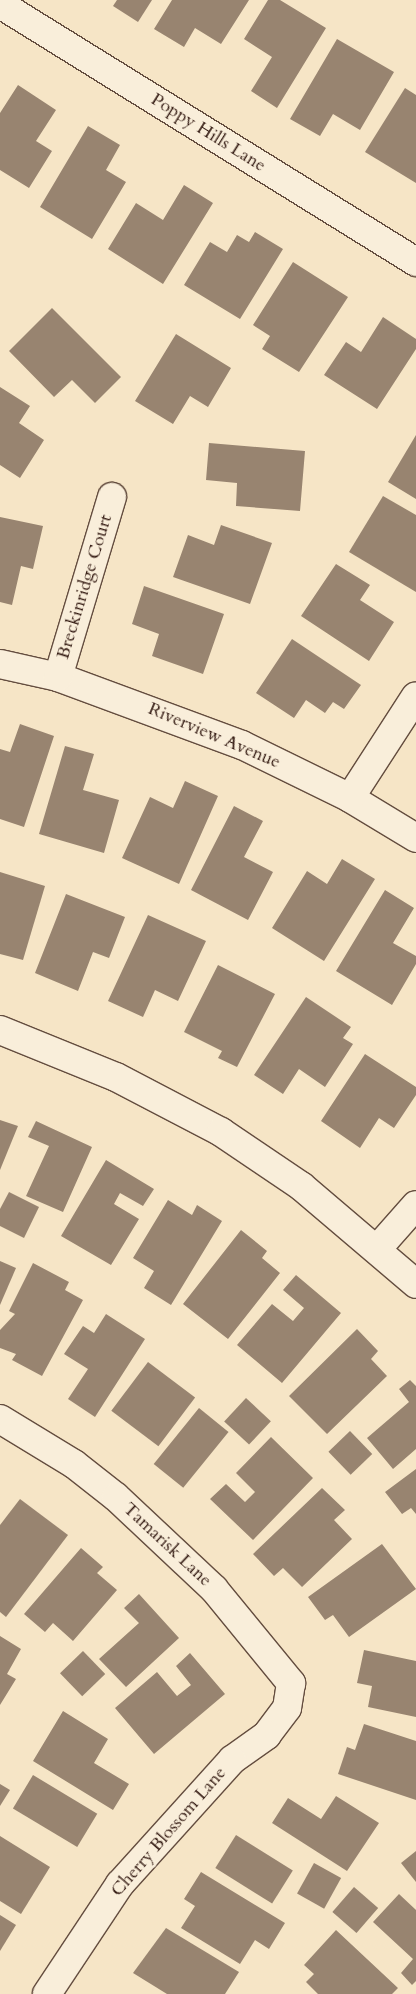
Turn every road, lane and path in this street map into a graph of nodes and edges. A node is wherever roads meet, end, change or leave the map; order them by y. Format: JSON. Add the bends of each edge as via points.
{"nodes":[{"id":1,"x":0,"y":4,"type":"edge"},
{"id":2,"x":416,"y":262,"type":"edge"},
{"id":3,"x":112,"y":497,"type":"dead end"},
{"id":4,"x":0,"y":664,"type":"edge"},
{"id":5,"x":58,"y":677,"type":"junction"},
{"id":6,"x":416,"y":696,"type":"edge"},
{"id":7,"x":350,"y":798,"type":"junction"},
{"id":8,"x":416,"y":838,"type":"edge"},
{"id":9,"x":0,"y":1030,"type":"edge"},
{"id":10,"x":416,"y":1205,"type":"edge"},
{"id":11,"x":378,"y":1248,"type":"junction"},
{"id":12,"x":416,"y":1284,"type":"edge"},
{"id":13,"x":0,"y":1419,"type":"edge"},
{"id":14,"x":287,"y":1708,"type":"joint"},
{"id":15,"x":47,"y":1994,"type":"edge"}],
"edges":[{"from":1,"to":2,"type":"street","name":"Poppy Hills Lane"},
{"from":3,"to":5,"type":"street","name":"Breckinridge Court"},
{"from":4,"to":5,"type":"street","name":"Riverview Avenue"},
{"from":5,"to":7,"type":"street","name":"Riverview Avenue","via":[[242,744]]},
{"from":6,"to":7,"type":"street"},
{"from":7,"to":8,"type":"street","name":"Riverview Avenue"},
{"from":9,"to":11,"type":"street","via":[[116,1077],[220,1132],[301,1186]]},
{"from":10,"to":11,"type":"street"},
{"from":11,"to":12,"type":"street"},
{"from":13,"to":14,"type":"street","name":"Tamarisk Lane","via":[[74,1464],[116,1497],[214,1589],[291,1683]]},
{"from":14,"to":15,"type":"street","name":"Cherry Blossom Lane","via":[[267,1735],[232,1760],[120,1884]]}]}
